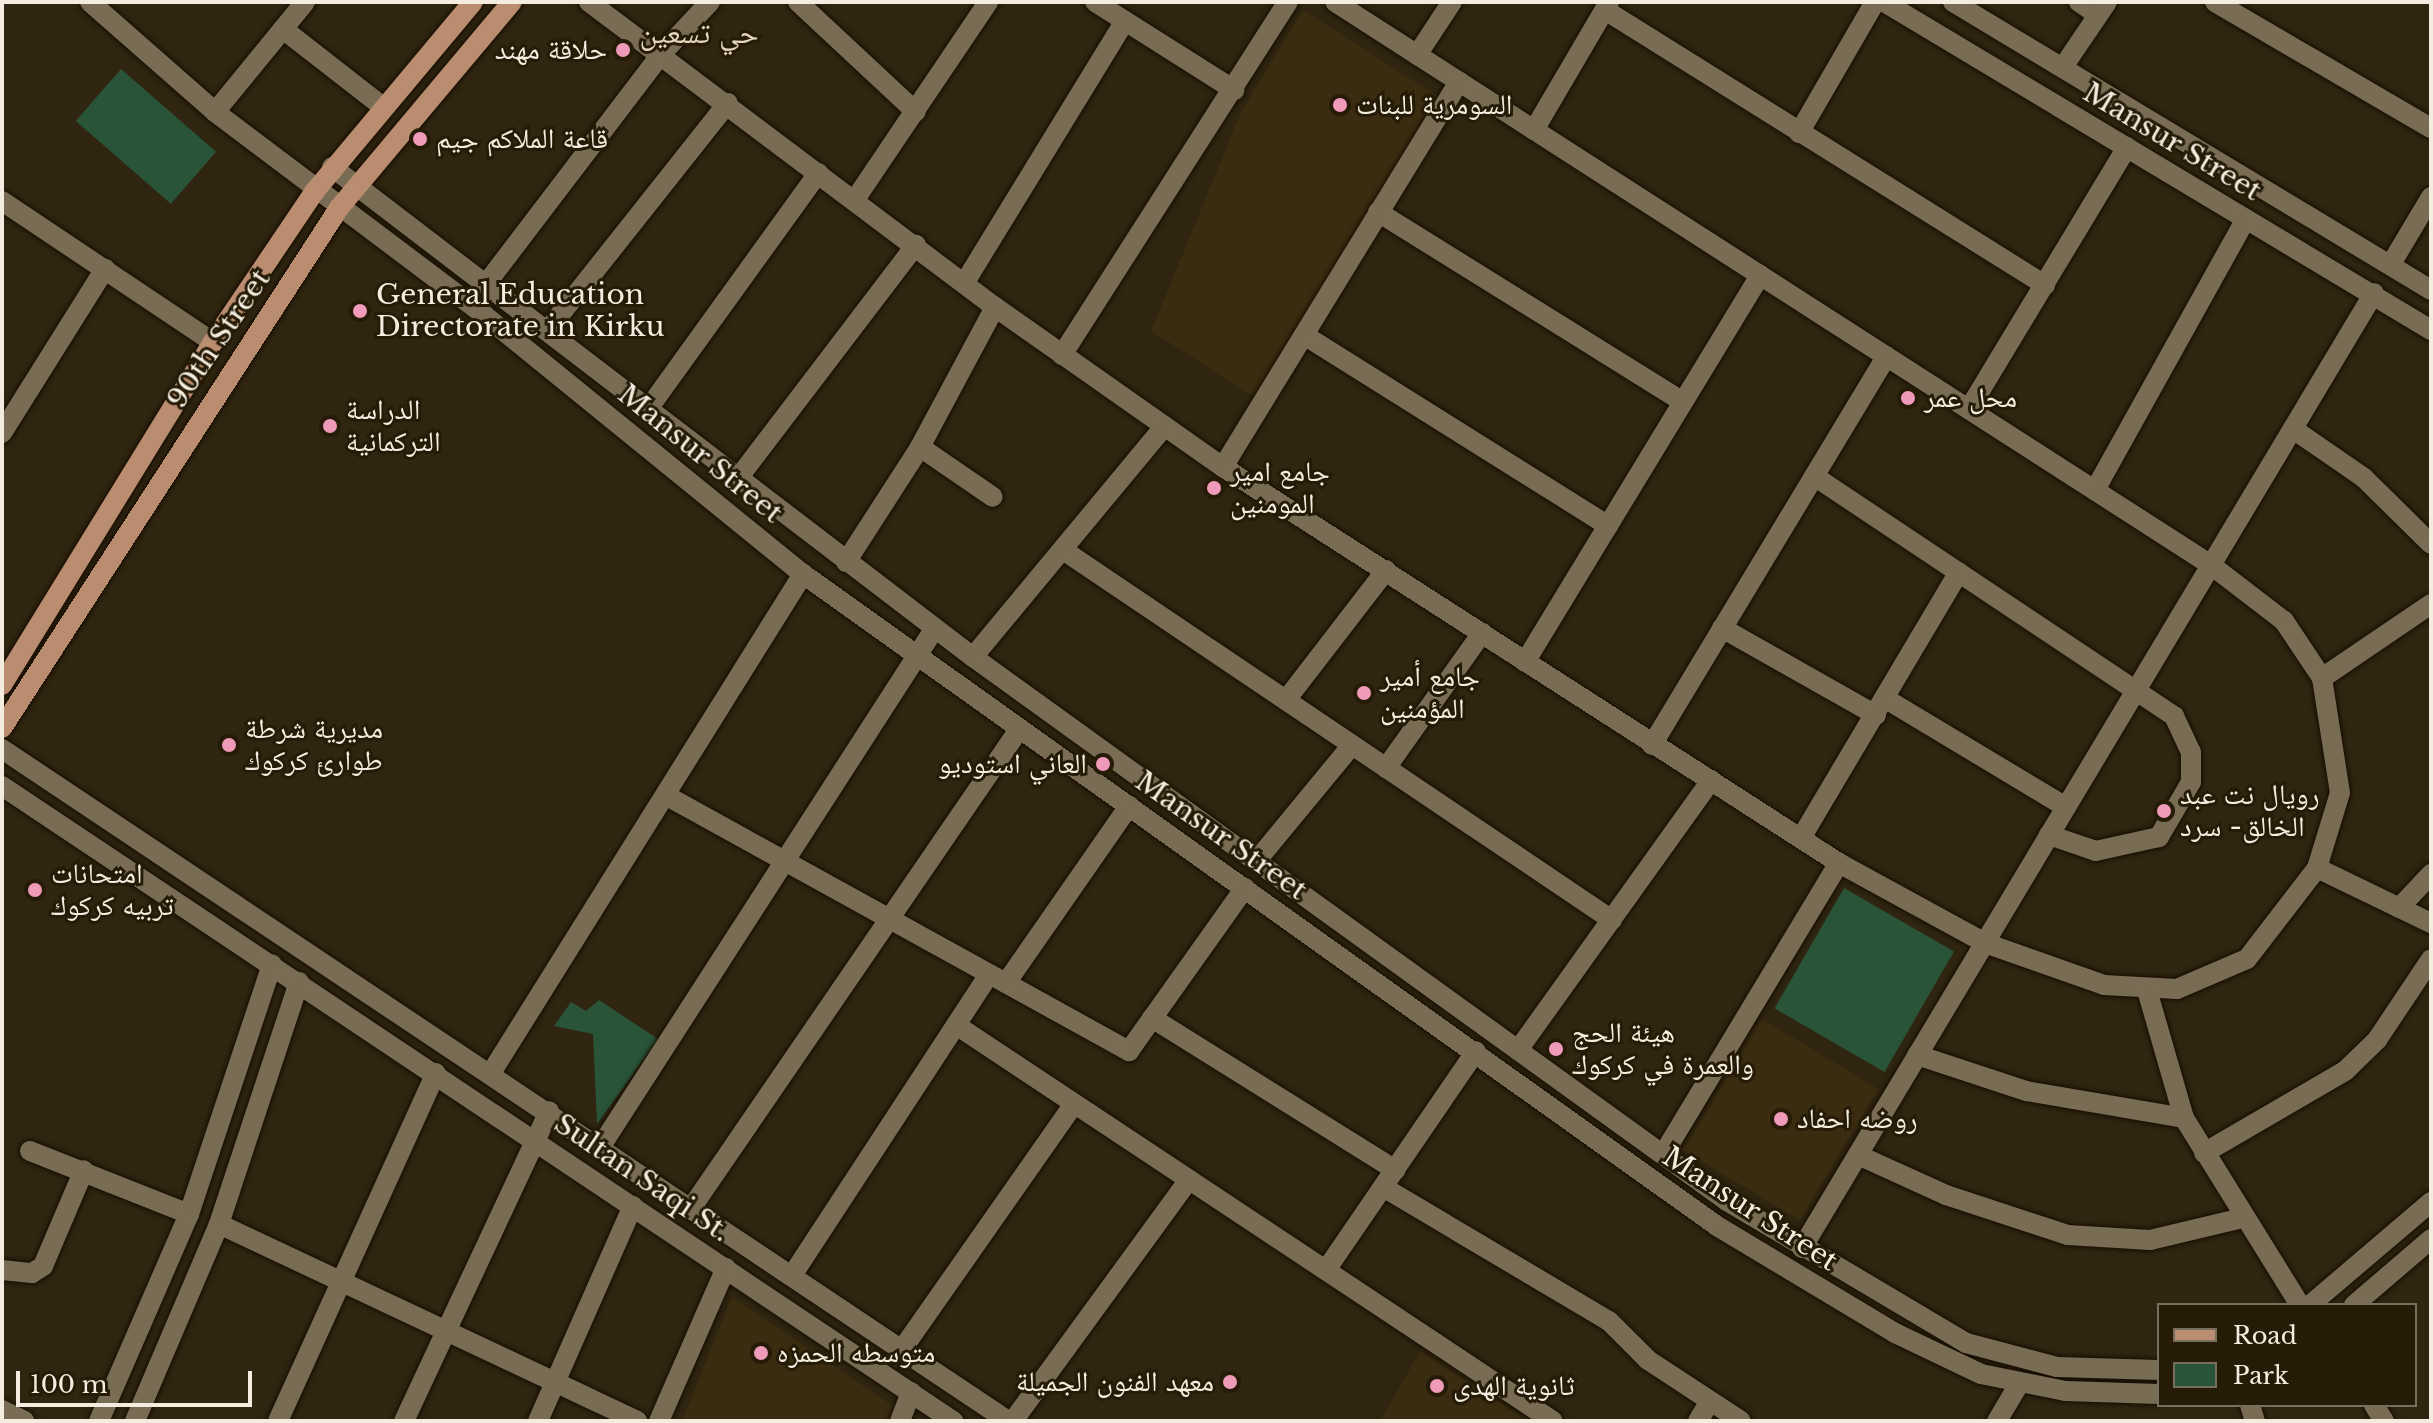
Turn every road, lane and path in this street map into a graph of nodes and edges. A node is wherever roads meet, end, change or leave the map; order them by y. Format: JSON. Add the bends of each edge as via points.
{"nodes":[{"id":1,"x":90,"y":2,"type":"edge"},
{"id":2,"x":473,"y":2,"type":"edge"},
{"id":3,"x":512,"y":2,"type":"edge"},
{"id":4,"x":589,"y":2,"type":"edge"},
{"id":5,"x":710,"y":2,"type":"edge"},
{"id":6,"x":988,"y":2,"type":"edge"},
{"id":7,"x":1095,"y":2,"type":"edge"},
{"id":8,"x":1288,"y":2,"type":"edge"},
{"id":9,"x":1335,"y":2,"type":"edge"},
{"id":10,"x":1452,"y":2,"type":"edge"},
{"id":11,"x":1875,"y":2,"type":"edge"},
{"id":12,"x":1884,"y":2,"type":"edge"},
{"id":13,"x":2079,"y":2,"type":"edge"},
{"id":14,"x":2215,"y":2,"type":"edge"},
{"id":15,"x":302,"y":3,"type":"edge"},
{"id":16,"x":1962,"y":4,"type":"edge"},
{"id":17,"x":806,"y":5,"type":"edge"},
{"id":18,"x":1607,"y":6,"type":"edge"},
{"id":19,"x":2102,"y":8,"type":"edge"},
{"id":20,"x":1125,"y":21,"type":"junction"},
{"id":21,"x":283,"y":29,"type":"junction"},
{"id":22,"x":663,"y":52,"type":"junction"},
{"id":23,"x":1417,"y":55,"type":"junction"},
{"id":24,"x":2063,"y":67,"type":"junction"},
{"id":25,"x":1459,"y":82,"type":"junction"},
{"id":26,"x":1234,"y":90,"type":"junction"},
{"id":27,"x":728,"y":103,"type":"junction"},
{"id":28,"x":382,"y":106,"type":"junction"},
{"id":29,"x":215,"y":112,"type":"junction"},
{"id":30,"x":916,"y":112,"type":"junction"},
{"id":31,"x":2431,"y":128,"type":"edge"},
{"id":32,"x":1534,"y":130,"type":"junction"},
{"id":33,"x":1799,"y":133,"type":"junction"},
{"id":34,"x":2186,"y":142,"type":"junction"},
{"id":35,"x":2127,"y":147,"type":"junction"},
{"id":36,"x":332,"y":167,"type":"junction"},
{"id":37,"x":2170,"y":172,"type":"junction"},
{"id":38,"x":818,"y":173,"type":"junction"},
{"id":39,"x":356,"y":185,"type":"junction"},
{"id":40,"x":315,"y":191,"type":"junction"},
{"id":41,"x":2431,"y":197,"type":"edge"},
{"id":42,"x":2,"y":201,"type":"edge"},
{"id":43,"x":854,"y":201,"type":"junction"},
{"id":44,"x":339,"y":208,"type":"junction"},
{"id":45,"x":1378,"y":212,"type":"junction"},
{"id":46,"x":2246,"y":219,"type":"junction"},
{"id":47,"x":916,"y":245,"type":"junction"},
{"id":48,"x":2391,"y":264,"type":"junction"},
{"id":49,"x":105,"y":269,"type":"junction"},
{"id":50,"x":1760,"y":275,"type":"junction"},
{"id":51,"x":965,"y":282,"type":"junction"},
{"id":52,"x":486,"y":284,"type":"junction"},
{"id":53,"x":2045,"y":285,"type":"junction"},
{"id":54,"x":2431,"y":290,"type":"edge"},
{"id":55,"x":2374,"y":293,"type":"junction"},
{"id":56,"x":995,"y":307,"type":"junction"},
{"id":57,"x":2431,"y":330,"type":"edge"},
{"id":58,"x":547,"y":331,"type":"junction"},
{"id":59,"x":1304,"y":335,"type":"junction"},
{"id":60,"x":213,"y":342,"type":"junction"},
{"id":61,"x":1062,"y":355,"type":"junction"},
{"id":62,"x":1887,"y":356,"type":"junction"},
{"id":63,"x":1683,"y":402,"type":"junction"},
{"id":64,"x":648,"y":409,"type":"junction"},
{"id":65,"x":1969,"y":409,"type":"junction"},
{"id":66,"x":1165,"y":426,"type":"junction"},
{"id":67,"x":2293,"y":429,"type":"junction"},
{"id":68,"x":2,"y":433,"type":"edge"},
{"id":69,"x":920,"y":447,"type":"junction"},
{"id":70,"x":1223,"y":467,"type":"junction"},
{"id":71,"x":1814,"y":476,"type":"junction"},
{"id":72,"x":739,"y":477,"type":"junction"},
{"id":73,"x":2095,"y":490,"type":"junction"},
{"id":74,"x":993,"y":497,"type":"dead end"},
{"id":75,"x":1608,"y":526,"type":"junction"},
{"id":76,"x":2431,"y":544,"type":"edge"},
{"id":77,"x":1063,"y":550,"type":"junction"},
{"id":78,"x":846,"y":562,"type":"junction"},
{"id":79,"x":2211,"y":565,"type":"junction"},
{"id":80,"x":1386,"y":570,"type":"junction"},
{"id":81,"x":1959,"y":572,"type":"junction"},
{"id":82,"x":803,"y":574,"type":"junction"},
{"id":83,"x":2431,"y":604,"type":"edge"},
{"id":84,"x":935,"y":628,"type":"junction"},
{"id":85,"x":1722,"y":628,"type":"junction"},
{"id":86,"x":1482,"y":633,"type":"junction"},
{"id":87,"x":916,"y":656,"type":"junction"},
{"id":88,"x":973,"y":657,"type":"junction"},
{"id":89,"x":1525,"y":662,"type":"junction"},
{"id":90,"x":2322,"y":678,"type":"junction"},
{"id":91,"x":2,"y":685,"type":"edge"},
{"id":92,"x":2137,"y":689,"type":"junction"},
{"id":93,"x":1286,"y":700,"type":"junction"},
{"id":94,"x":1881,"y":707,"type":"junction"},
{"id":95,"x":2,"y":728,"type":"edge"},
{"id":96,"x":1018,"y":731,"type":"junction"},
{"id":97,"x":1352,"y":745,"type":"junction"},
{"id":98,"x":1652,"y":745,"type":"junction"},
{"id":99,"x":2,"y":749,"type":"edge"},
{"id":100,"x":1386,"y":768,"type":"junction"},
{"id":101,"x":1711,"y":780,"type":"junction"},
{"id":102,"x":2,"y":786,"type":"edge"},
{"id":103,"x":667,"y":796,"type":"junction"},
{"id":104,"x":1129,"y":806,"type":"junction"},
{"id":105,"x":2066,"y":807,"type":"junction"},
{"id":106,"x":2049,"y":835,"type":"junction"},
{"id":107,"x":1801,"y":838,"type":"junction"},
{"id":108,"x":1258,"y":859,"type":"junction"},
{"id":109,"x":784,"y":861,"type":"junction"},
{"id":110,"x":1839,"y":863,"type":"junction"},
{"id":111,"x":2317,"y":868,"type":"junction"},
{"id":112,"x":2431,"y":874,"type":"edge"},
{"id":113,"x":1245,"y":888,"type":"junction"},
{"id":114,"x":2399,"y":908,"type":"junction"},
{"id":115,"x":889,"y":919,"type":"junction"},
{"id":116,"x":1612,"y":920,"type":"junction"},
{"id":117,"x":2431,"y":923,"type":"edge"},
{"id":118,"x":1985,"y":943,"type":"junction"},
{"id":119,"x":2431,"y":959,"type":"edge"},
{"id":120,"x":272,"y":964,"type":"junction"},
{"id":121,"x":1416,"y":973,"type":"junction"},
{"id":122,"x":998,"y":979,"type":"junction"},
{"id":123,"x":299,"y":982,"type":"junction"},
{"id":124,"x":2147,"y":990,"type":"junction"},
{"id":125,"x":1400,"y":995,"type":"junction"},
{"id":126,"x":1152,"y":1018,"type":"junction"},
{"id":127,"x":956,"y":1025,"type":"junction"},
{"id":128,"x":1518,"y":1050,"type":"junction"},
{"id":129,"x":1476,"y":1051,"type":"junction"},
{"id":130,"x":1917,"y":1055,"type":"junction"},
{"id":131,"x":436,"y":1073,"type":"junction"},
{"id":132,"x":491,"y":1073,"type":"junction"},
{"id":133,"x":1074,"y":1104,"type":"junction"},
{"id":134,"x":549,"y":1111,"type":"junction"},
{"id":135,"x":2184,"y":1118,"type":"junction"},
{"id":136,"x":535,"y":1140,"type":"junction"},
{"id":137,"x":601,"y":1146,"type":"junction"},
{"id":138,"x":30,"y":1151,"type":"dead end"},
{"id":139,"x":1664,"y":1153,"type":"junction"},
{"id":140,"x":2204,"y":1153,"type":"junction"},
{"id":141,"x":1858,"y":1155,"type":"junction"},
{"id":142,"x":84,"y":1170,"type":"junction"},
{"id":143,"x":1389,"y":1179,"type":"junction"},
{"id":144,"x":1189,"y":1180,"type":"junction"},
{"id":145,"x":2431,"y":1202,"type":"edge"},
{"id":146,"x":633,"y":1206,"type":"junction"},
{"id":147,"x":692,"y":1207,"type":"junction"},
{"id":148,"x":189,"y":1214,"type":"junction"},
{"id":149,"x":2242,"y":1218,"type":"junction"},
{"id":150,"x":219,"y":1224,"type":"junction"},
{"id":151,"x":2430,"y":1241,"type":"edge"},
{"id":152,"x":1802,"y":1248,"type":"junction"},
{"id":153,"x":726,"y":1268,"type":"junction"},
{"id":154,"x":2,"y":1270,"type":"edge"},
{"id":155,"x":1326,"y":1270,"type":"junction"},
{"id":156,"x":793,"y":1274,"type":"junction"},
{"id":157,"x":338,"y":1284,"type":"junction"},
{"id":158,"x":2299,"y":1303,"type":"edge"},
{"id":159,"x":2312,"y":1303,"type":"edge"},
{"id":160,"x":2356,"y":1303,"type":"edge"},
{"id":161,"x":445,"y":1335,"type":"junction"},
{"id":162,"x":903,"y":1348,"type":"junction"},
{"id":163,"x":2157,"y":1370,"type":"edge"},
{"id":164,"x":2019,"y":1384,"type":"junction"},
{"id":165,"x":554,"y":1386,"type":"junction"},
{"id":166,"x":911,"y":1392,"type":"junction"},
{"id":167,"x":2157,"y":1394,"type":"edge"},
{"id":168,"x":1710,"y":1401,"type":"junction"},
{"id":169,"x":2,"y":1410,"type":"edge"},
{"id":170,"x":25,"y":1421,"type":"edge"},
{"id":171,"x":99,"y":1421,"type":"edge"},
{"id":172,"x":135,"y":1421,"type":"edge"},
{"id":173,"x":278,"y":1421,"type":"edge"},
{"id":174,"x":404,"y":1421,"type":"edge"},
{"id":175,"x":538,"y":1421,"type":"edge"},
{"id":176,"x":637,"y":1421,"type":"edge"},
{"id":177,"x":659,"y":1421,"type":"edge"},
{"id":178,"x":900,"y":1421,"type":"edge"},
{"id":179,"x":953,"y":1421,"type":"edge"},
{"id":180,"x":1011,"y":1421,"type":"edge"},
{"id":181,"x":1553,"y":1421,"type":"edge"},
{"id":182,"x":1698,"y":1421,"type":"edge"},
{"id":183,"x":1741,"y":1421,"type":"edge"},
{"id":184,"x":1997,"y":1421,"type":"edge"}],
"edges":[{"from":1,"to":29,"type":"street","name":"Mansur Street"},
{"from":2,"to":28,"type":"main road","name":"90th Street"},
{"from":3,"to":39,"type":"main road","name":"90th Street"},
{"from":4,"to":22,"type":"street"},
{"from":5,"to":22,"type":"street"},
{"from":6,"to":30,"type":"street"},
{"from":7,"to":20,"type":"street"},
{"from":8,"to":26,"type":"street"},
{"from":9,"to":23,"type":"street"},
{"from":10,"to":23,"type":"street"},
{"from":11,"to":33,"type":"street"},
{"from":12,"to":35,"type":"street","name":"Mansur Street"},
{"from":13,"to":19,"type":"street"},
{"from":14,"to":31,"type":"street"},
{"from":15,"to":21,"type":"street"},
{"from":16,"to":24,"type":"street","name":"Mansur Street"},
{"from":17,"to":30,"type":"street"},
{"from":18,"to":32,"type":"street"},
{"from":18,"to":33,"type":"street"},
{"from":19,"to":24,"type":"street"},
{"from":20,"to":26,"type":"street"},
{"from":20,"to":51,"type":"street"},
{"from":21,"to":28,"type":"street"},
{"from":21,"to":29,"type":"street"},
{"from":22,"to":27,"type":"street"},
{"from":22,"to":52,"type":"street"},
{"from":23,"to":25,"type":"street"},
{"from":24,"to":34,"type":"street","name":"Mansur Street"},
{"from":25,"to":32,"type":"street"},
{"from":25,"to":45,"type":"street"},
{"from":26,"to":61,"type":"street"},
{"from":27,"to":38,"type":"street"},
{"from":27,"to":58,"type":"street"},
{"from":28,"to":36,"type":"main road","name":"90th Street"},
{"from":29,"to":40,"type":"street","name":"Mansur Street"},
{"from":30,"to":43,"type":"street"},
{"from":32,"to":50,"type":"street"},
{"from":33,"to":53,"type":"street"},
{"from":34,"to":37,"type":"street"},
{"from":34,"to":48,"type":"street","name":"Mansur Street"},
{"from":35,"to":37,"type":"street","name":"Mansur Street"},
{"from":35,"to":53,"type":"street"},
{"from":36,"to":39,"type":"street","name":"Mansur Street"},
{"from":36,"to":40,"type":"main road","name":"90th Street"},
{"from":37,"to":46,"type":"street","name":"Mansur Street"},
{"from":38,"to":43,"type":"street"},
{"from":38,"to":64,"type":"street"},
{"from":39,"to":44,"type":"main road","name":"90th Street"},
{"from":39,"to":52,"type":"street","name":"Mansur Street"},
{"from":40,"to":44,"type":"street","name":"Mansur Street"},
{"from":40,"to":60,"type":"main road","name":"90th Street"},
{"from":41,"to":48,"type":"street"},
{"from":42,"to":49,"type":"street"},
{"from":43,"to":47,"type":"street"},
{"from":44,"to":82,"type":"street","name":"Mansur Street","via":[[484,315]]},
{"from":44,"to":95,"type":"main road","name":"90th Street"},
{"from":45,"to":59,"type":"street"},
{"from":45,"to":63,"type":"street"},
{"from":46,"to":55,"type":"street","name":"Mansur Street"},
{"from":46,"to":73,"type":"street"},
{"from":47,"to":51,"type":"street"},
{"from":47,"to":72,"type":"street"},
{"from":48,"to":54,"type":"street","name":"Mansur Street"},
{"from":49,"to":60,"type":"street"},
{"from":49,"to":68,"type":"street"},
{"from":50,"to":62,"type":"street"},
{"from":50,"to":63,"type":"street"},
{"from":51,"to":56,"type":"street"},
{"from":52,"to":58,"type":"street","name":"Mansur Street"},
{"from":53,"to":65,"type":"street"},
{"from":55,"to":57,"type":"street","name":"Mansur Street"},
{"from":55,"to":67,"type":"street"},
{"from":56,"to":61,"type":"street"},
{"from":56,"to":69,"type":"street"},
{"from":58,"to":64,"type":"street","name":"Mansur Street"},
{"from":59,"to":70,"type":"street"},
{"from":59,"to":75,"type":"street"},
{"from":60,"to":91,"type":"main road","name":"90th Street"},
{"from":61,"to":66,"type":"street"},
{"from":62,"to":65,"type":"street"},
{"from":62,"to":71,"type":"street"},
{"from":63,"to":75,"type":"street"},
{"from":64,"to":72,"type":"street","name":"Mansur Street"},
{"from":65,"to":73,"type":"street"},
{"from":66,"to":70,"type":"street"},
{"from":66,"to":77,"type":"street"},
{"from":67,"to":76,"type":"street","via":[[2364,478]]},
{"from":67,"to":79,"type":"street"},
{"from":69,"to":74,"type":"street"},
{"from":69,"to":78,"type":"street"},
{"from":70,"to":80,"type":"street"},
{"from":71,"to":81,"type":"street"},
{"from":71,"to":85,"type":"street"},
{"from":72,"to":78,"type":"street","name":"Mansur Street"},
{"from":73,"to":79,"type":"street"},
{"from":75,"to":89,"type":"street"},
{"from":77,"to":88,"type":"street"},
{"from":77,"to":93,"type":"street"},
{"from":78,"to":84,"type":"street","name":"Mansur Street"},
{"from":79,"to":90,"type":"street","via":[[2273,609]]},
{"from":79,"to":92,"type":"street"},
{"from":80,"to":86,"type":"street"},
{"from":80,"to":93,"type":"street"},
{"from":81,"to":92,"type":"street"},
{"from":81,"to":94,"type":"street"},
{"from":82,"to":87,"type":"street","name":"Mansur Street"},
{"from":82,"to":103,"type":"street"},
{"from":83,"to":90,"type":"street"},
{"from":84,"to":87,"type":"street"},
{"from":84,"to":88,"type":"street","name":"Mansur Street"},
{"from":85,"to":94,"type":"street"},
{"from":85,"to":98,"type":"street"},
{"from":86,"to":89,"type":"street"},
{"from":86,"to":100,"type":"street"},
{"from":87,"to":96,"type":"street","name":"Mansur Street"},
{"from":87,"to":109,"type":"street"},
{"from":88,"to":108,"type":"street","name":"Mansur Street"},
{"from":89,"to":98,"type":"street"},
{"from":90,"to":111,"type":"street","via":[[2341,779]]},
{"from":92,"to":105,"type":"street"},
{"from":92,"to":106,"type":"street","via":[[2174,716],[2191,752],[2189,792],[2176,818],[2159,837],[2118,851]]},
{"from":93,"to":97,"type":"street"},
{"from":94,"to":105,"type":"street"},
{"from":94,"to":107,"type":"street"},
{"from":96,"to":104,"type":"street","name":"Mansur Street"},
{"from":96,"to":115,"type":"street"},
{"from":97,"to":100,"type":"street"},
{"from":97,"to":108,"type":"street"},
{"from":98,"to":101,"type":"street"},
{"from":99,"to":132,"type":"street"},
{"from":100,"to":116,"type":"street"},
{"from":101,"to":107,"type":"street"},
{"from":101,"to":116,"type":"street"},
{"from":102,"to":120,"type":"street","name":"Sultan Saqi St."},
{"from":103,"to":109,"type":"street"},
{"from":103,"to":132,"type":"street"},
{"from":104,"to":113,"type":"street","name":"Mansur Street"},
{"from":104,"to":122,"type":"street"},
{"from":105,"to":106,"type":"street"},
{"from":106,"to":118,"type":"street"},
{"from":107,"to":110,"type":"street"},
{"from":108,"to":121,"type":"street","name":"Mansur Street"},
{"from":109,"to":115,"type":"street"},
{"from":109,"to":137,"type":"street"},
{"from":110,"to":118,"type":"street"},
{"from":110,"to":139,"type":"street"},
{"from":111,"to":114,"type":"street"},
{"from":111,"to":124,"type":"street","via":[[2247,959],[2203,982]]},
{"from":112,"to":114,"type":"street"},
{"from":113,"to":125,"type":"street","name":"Mansur Street"},
{"from":113,"to":126,"type":"street"},
{"from":114,"to":117,"type":"street"},
{"from":115,"to":122,"type":"street"},
{"from":115,"to":147,"type":"street"},
{"from":116,"to":128,"type":"street"},
{"from":118,"to":124,"type":"street","via":[[2104,985]]},
{"from":118,"to":130,"type":"street"},
{"from":119,"to":140,"type":"street","via":[[2377,1040],[2345,1071]]},
{"from":120,"to":123,"type":"street","name":"Sultan Saqi St."},
{"from":120,"to":148,"type":"street"},
{"from":121,"to":125,"type":"street"},
{"from":121,"to":128,"type":"street","name":"Mansur Street"},
{"from":122,"to":126,"type":"street","via":[[1129,1051]]},
{"from":122,"to":127,"type":"street"},
{"from":123,"to":131,"type":"street","name":"Sultan Saqi St."},
{"from":123,"to":150,"type":"street"},
{"from":124,"to":135,"type":"street"},
{"from":125,"to":129,"type":"street","name":"Mansur Street"},
{"from":126,"to":143,"type":"street"},
{"from":127,"to":133,"type":"street"},
{"from":127,"to":156,"type":"street"},
{"from":128,"to":139,"type":"street","name":"Mansur Street"},
{"from":129,"to":143,"type":"street"},
{"from":129,"to":164,"type":"street","name":"Mansur Street","via":[[1799,1277],[1949,1360]]},
{"from":130,"to":135,"type":"street","via":[[2026,1091]]},
{"from":130,"to":141,"type":"street"},
{"from":131,"to":136,"type":"street","name":"Sultan Saqi St."},
{"from":131,"to":157,"type":"street"},
{"from":132,"to":134,"type":"street"},
{"from":133,"to":144,"type":"street"},
{"from":133,"to":162,"type":"street"},
{"from":134,"to":136,"type":"street"},
{"from":134,"to":137,"type":"street"},
{"from":135,"to":140,"type":"street"},
{"from":136,"to":146,"type":"street","name":"Sultan Saqi St."},
{"from":136,"to":161,"type":"street"},
{"from":137,"to":147,"type":"street"},
{"from":138,"to":142,"type":"street"},
{"from":139,"to":152,"type":"street","name":"Mansur Street"},
{"from":140,"to":149,"type":"street"},
{"from":141,"to":149,"type":"street","via":[[1946,1195],[2068,1235],[2150,1240]]},
{"from":141,"to":152,"type":"street"},
{"from":142,"to":148,"type":"street"},
{"from":142,"to":154,"type":"street","via":[[43,1266],[32,1273]]},
{"from":143,"to":155,"type":"street"},
{"from":143,"to":168,"type":"street","via":[[1609,1321],[1648,1360]]},
{"from":144,"to":155,"type":"street"},
{"from":144,"to":180,"type":"street"},
{"from":145,"to":159,"type":"street"},
{"from":146,"to":153,"type":"street","name":"Sultan Saqi St."},
{"from":146,"to":165,"type":"street"},
{"from":147,"to":156,"type":"street"},
{"from":148,"to":171,"type":"street"},
{"from":149,"to":158,"type":"street"},
{"from":150,"to":157,"type":"street"},
{"from":150,"to":172,"type":"street"},
{"from":151,"to":160,"type":"street"},
{"from":152,"to":163,"type":"street","name":"Mansur Street","via":[[1966,1343],[2057,1367]]},
{"from":153,"to":166,"type":"street","name":"Sultan Saqi St."},
{"from":153,"to":177,"type":"street"},
{"from":155,"to":181,"type":"street"},
{"from":156,"to":162,"type":"street"},
{"from":157,"to":161,"type":"street"},
{"from":157,"to":173,"type":"street"},
{"from":161,"to":165,"type":"street"},
{"from":161,"to":174,"type":"street"},
{"from":162,"to":180,"type":"street"},
{"from":164,"to":167,"type":"street","name":"Mansur Street"},
{"from":164,"to":184,"type":"street"},
{"from":165,"to":175,"type":"street"},
{"from":165,"to":176,"type":"street"},
{"from":166,"to":178,"type":"street"},
{"from":166,"to":179,"type":"street","name":"Sultan Saqi St."},
{"from":168,"to":182,"type":"street"},
{"from":168,"to":183,"type":"street"},
{"from":169,"to":170,"type":"street"}]}
